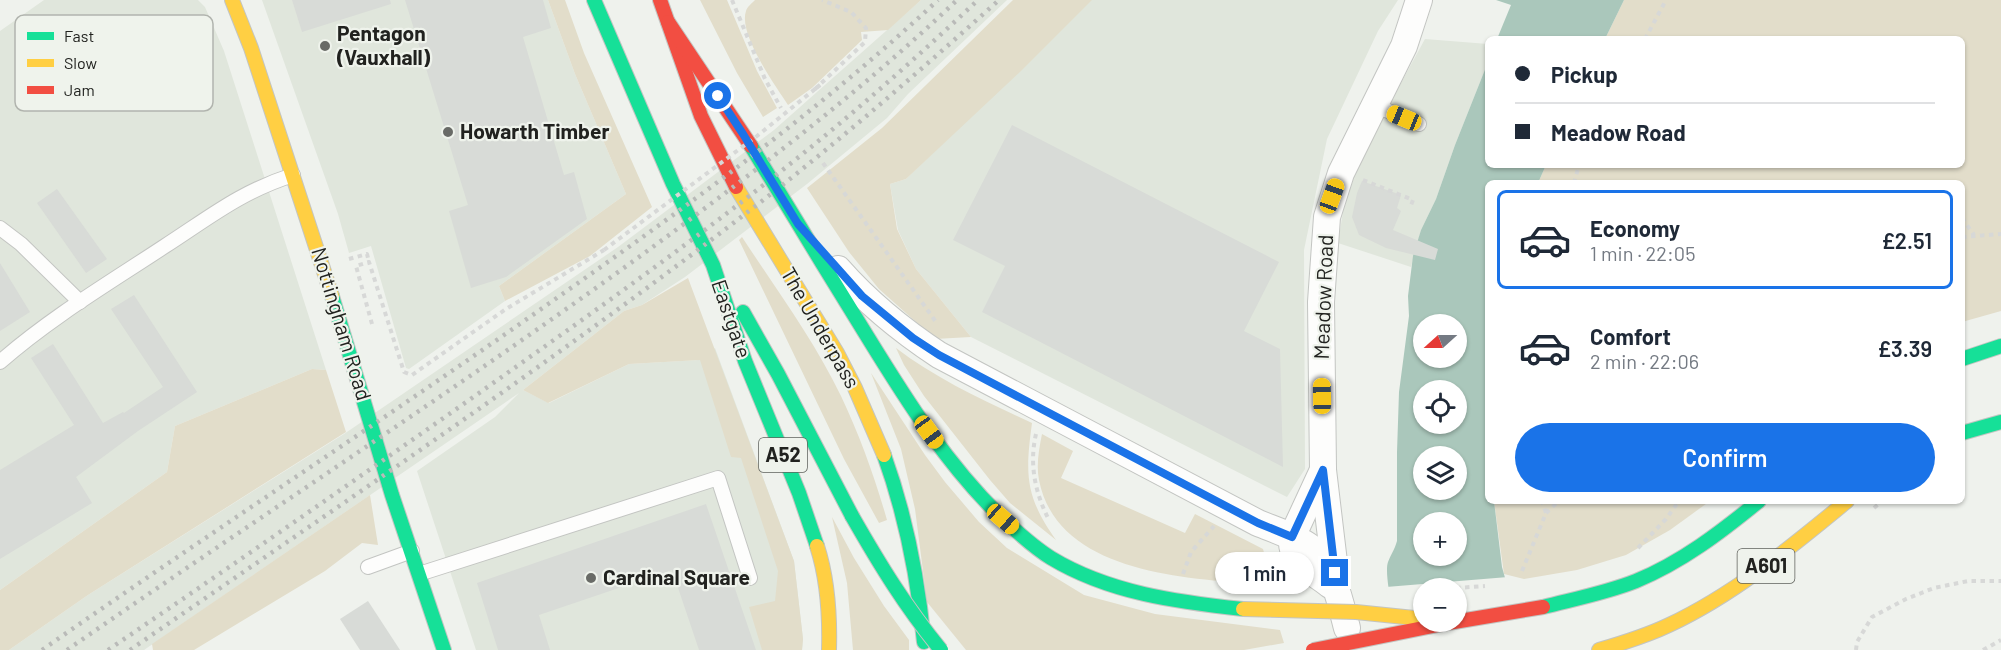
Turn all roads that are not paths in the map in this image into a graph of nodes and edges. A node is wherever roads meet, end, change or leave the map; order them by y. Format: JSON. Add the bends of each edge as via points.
{"nodes":[{"id":1,"x":232,"y":0,"type":"edge"},
{"id":2,"x":594,"y":0,"type":"edge"},
{"id":3,"x":660,"y":0,"type":"edge"},
{"id":4,"x":1419,"y":0,"type":"edge"},
{"id":5,"x":668,"y":22,"type":"junction"},
{"id":6,"x":1374,"y":105,"type":"junction"},
{"id":7,"x":1419,"y":124,"type":"dead end"},
{"id":8,"x":293,"y":175,"type":"junction"},
{"id":9,"x":798,"y":224,"type":"junction"},
{"id":10,"x":0,"y":228,"type":"edge"},
{"id":11,"x":712,"y":265,"type":"junction"},
{"id":12,"x":80,"y":302,"type":"junction"},
{"id":13,"x":2001,"y":346,"type":"edge"},
{"id":14,"x":1967,"y":357,"type":"edge"},
{"id":15,"x":0,"y":362,"type":"edge"},
{"id":16,"x":2001,"y":362,"type":"edge"},
{"id":17,"x":2001,"y":422,"type":"edge"},
{"id":18,"x":1965,"y":432,"type":"edge"},
{"id":19,"x":1323,"y":470,"type":"junction"},
{"id":20,"x":1755,"y":504,"type":"edge"},
{"id":21,"x":1843,"y":504,"type":"edge"},
{"id":22,"x":1292,"y":537,"type":"junction"},
{"id":23,"x":412,"y":551,"type":"junction"},
{"id":24,"x":368,"y":567,"type":"dead end"},
{"id":25,"x":419,"y":574,"type":"junction"},
{"id":26,"x":750,"y":578,"type":"dead end"},
{"id":27,"x":1337,"y":592,"type":"junction"},
{"id":28,"x":1413,"y":617,"type":"edge"},
{"id":29,"x":1467,"y":618,"type":"edge"},
{"id":30,"x":1413,"y":628,"type":"edge"},
{"id":31,"x":444,"y":650,"type":"edge"},
{"id":32,"x":829,"y":650,"type":"edge"},
{"id":33,"x":925,"y":650,"type":"edge"},
{"id":34,"x":941,"y":650,"type":"edge"},
{"id":35,"x":1313,"y":650,"type":"edge"},
{"id":36,"x":1352,"y":650,"type":"edge"},
{"id":37,"x":1599,"y":650,"type":"edge"}],
"edges":[{"from":1,"to":8,"type":"main road","name":"Nottingham Road"},
{"from":2,"to":11,"type":"main road","name":"Eastgate","number":"A52"},
{"from":3,"to":5,"type":"main road"},
{"from":4,"to":6,"type":"street","name":"Meadow Road","via":[[1404,46]]},
{"from":5,"to":9,"type":"main road"},
{"from":5,"to":33,"type":"main road","name":"The Underpass","via":[[690,90],[718,154],[836,351],[875,429],[906,522],[921,598]]},
{"from":6,"to":7,"type":"lane"},
{"from":6,"to":19,"type":"street","name":"Meadow Road","via":[[1341,173],[1327,217],[1321,302]]},
{"from":8,"to":12,"type":"lane","via":[[219,209]]},
{"from":8,"to":23,"type":"main road","name":"Nottingham Road"},
{"from":9,"to":22,"type":"street","via":[[862,296],[939,355],[1258,523]]},
{"from":9,"to":28,"type":"main road","bridge":true,"via":[[906,400],[940,448],[1003,519],[1053,559],[1141,595],[1185,603]]},
{"from":10,"to":12,"type":"lane"},
{"from":11,"to":32,"type":"main road","name":"Eastgate","number":"A52","via":[[820,556],[829,610]]},
{"from":11,"to":34,"type":"main road","bridge":true,"via":[[755,331],[887,578]]},
{"from":12,"to":15,"type":"lane"},
{"from":13,"to":14,"type":"main road"},
{"from":14,"to":16,"type":"lane"},
{"from":17,"to":18,"type":"main road"},
{"from":19,"to":22,"type":"street","name":"Meadow Road"},
{"from":19,"to":27,"type":"street","name":"Meadow Road"},
{"from":20,"to":29,"type":"main road","number":"A601","bridge":true,"via":[[1707,542],[1636,581],[1543,607]]},
{"from":21,"to":37,"type":"main road","number":"A601","via":[[1778,558],[1713,601],[1653,632]]},
{"from":22,"to":27,"type":"street","via":[[1294,557]]},
{"from":23,"to":24,"type":"lane"},
{"from":23,"to":25,"type":"main road","name":"Nottingham Road"},
{"from":25,"to":26,"type":"lane","via":[[718,478]]},
{"from":25,"to":31,"type":"main road","name":"Nottingham Road"},
{"from":27,"to":36,"type":"street","name":"Meadow Road"},
{"from":30,"to":35,"type":"main road","number":"A601","bridge":true}]}
